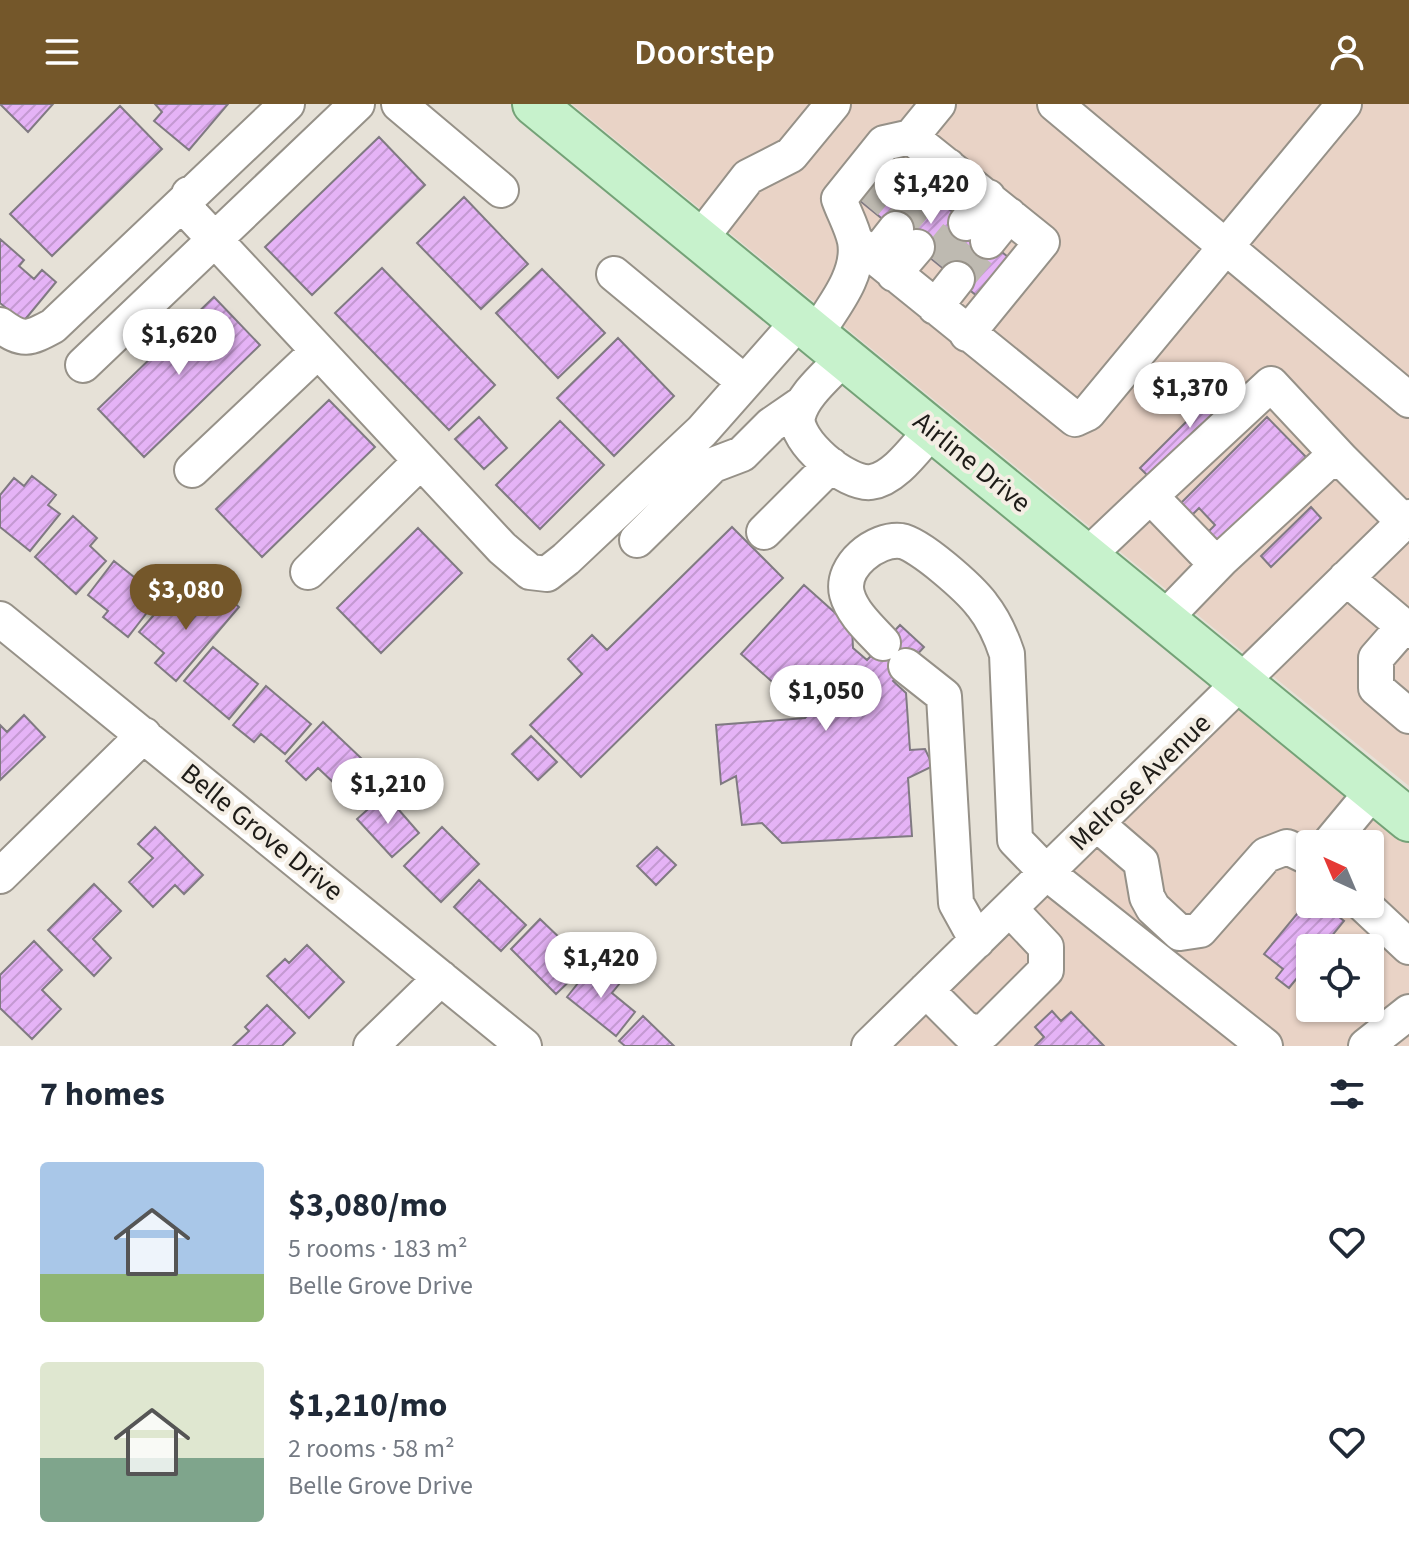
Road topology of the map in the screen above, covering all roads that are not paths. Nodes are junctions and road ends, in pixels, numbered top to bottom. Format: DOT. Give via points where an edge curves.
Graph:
graph roads {
  1 [pos="287,104"];
  2 [pos="357,104"];
  3 [pos="399,104"];
  4 [pos="833,104"];
  5 [pos="938,104"];
  6 [pos="1055,104"];
  7 [pos="1344,104"];
  8 [pos="538,105"];
  9 [pos="908,148"];
  10 [pos="501,190"];
  11 [pos="189,194"];
  12 [pos="700,239"];
  13 [pos="216,241"];
  14 [pos="1227,248"];
  15 [pos="883,257"];
  16 [pos="614,274"];
  17 [pos="0,325"];
  18 [pos="967,334"];
  19 [pos="819,337"];
  20 [pos="318,351"];
  21 [pos="83,365"];
  22 [pos="743,381"];
  23 [pos="1409,400"];
  24 [pos="803,403"];
  25 [pos="932,430"];
  26 [pos="421,461"];
  27 [pos="1334,462"];
  28 [pos="831,465"];
  29 [pos="192,470"];
  30 [pos="1145,501"];
  31 [pos="1407,519"];
  32 [pos="764,532"];
  33 [pos="637,540"];
  34 [pos="1087,556"];
  35 [pos="1216,564"];
  36 [pos="308,572"];
  37 [pos="1346,578"];
  38 [pos="0,619"];
  39 [pos="1164,619"];
  40 [pos="1406,628"];
  41 [pos="1242,683"];
  42 [pos="1409,716"];
  43 [pos="144,735"];
  44 [pos="1373,791"];
  45 [pos="1409,820"];
  46 [pos="1097,824"];
  47 [pos="1341,830"];
  48 [pos="1296,851"];
  49 [pos="1047,873"];
  50 [pos="0,876"];
  51 [pos="1010,909"];
  52 [pos="1378,918"];
  53 [pos="977,941"];
  54 [pos="1409,947"];
  55 [pos="441,978"];
  56 [pos="926,990"];
  57 [pos="1409,1012"];
  58 [pos="888,1040"];
  59 [pos="371,1046"];
  60 [pos="524,1046"];
  61 [pos="1265,1046"];
  62 [pos="1366,1046"];
  1 -- 11 [label="street"];
  2 -- 13 [label="street"];
  3 -- 10 [label="street"];
  4 -- 12 [label="street" via="791,155 748,177"];
  5 -- 9 [label="street"];
  6 -- 14 [label="street"];
  7 -- 14 [label="street"];
  8 -- 12 [label="main road, Airline Drive"];
  9 -- 15 [label="street" via="884,143 839,199"];
  9 -- 18 [label="street" via="968,203 1049,248"];
  11 -- 13 [label="street" via="189,212"];
  11 -- 17 [label="street" via="53,326 33,337 16,337"];
  12 -- 19 [label="main road, Airline Drive"];
  13 -- 20 [label="street"];
  13 -- 21 [label="street"];
  14 -- 18 [label="street" via="1088,413 1075,419"];
  14 -- 23 [label="street"];
  15 -- 15 [label="street" via="926,254"];
  15 -- 18 [label="street"];
  15 -- 19 [label="street" via="850,277"];
  16 -- 22 [label="street"];
  19 -- 22 [label="street"];
  19 -- 24 [label="street"];
  19 -- 25 [label="main road, Airline Drive"];
  20 -- 26 [label="street"];
  20 -- 29 [label="street"];
  22 -- 26 [label="street" via="702,431 547,574 530,572 502,548"];
  24 -- 28 [label="street" via="797,420 803,436"];
  24 -- 33 [label="street" via="742,454 713,465"];
  25 -- 28 [label="street" via="889,474 873,482 856,480"];
  25 -- 34 [label="main road, Airline Drive"];
  26 -- 36 [label="street"];
  27 -- 30 [label="street" via="1271,384"];
  27 -- 31 [label="street"];
  27 -- 35 [label="street"];
  28 -- 32 [label="street"];
  30 -- 34 [label="street"];
  30 -- 35 [label="street" via="1159,505"];
  31 -- 37 [label="street, Melrose Avenue"];
  34 -- 39 [label="main road, Airline Drive"];
  35 -- 39 [label="street"];
  37 -- 40 [label="street"];
  37 -- 41 [label="street, Melrose Avenue"];
  38 -- 43 [label="street, Belle Grove Drive"];
  39 -- 41 [label="main road, Airline Drive"];
  40 -- 42 [label="street" via="1376,658 1376,688"];
  41 -- 44 [label="main road, Airline Drive"];
  41 -- 46 [label="street, Melrose Avenue"];
  43 -- 50 [label="street"];
  43 -- 55 [label="street, Belle Grove Drive"];
  44 -- 45 [label="main road, Airline Drive"];
  44 -- 47 [label="street"];
  46 -- 48 [label="street" via="1141,862 1153,908 1180,933 1200,930 1266,855 1287,847"];
  46 -- 49 [label="street, Melrose Avenue"];
  49 -- 51 [label="street, Melrose Avenue"];
  49 -- 53 [label="street" via="1015,840 1007,654 999,631 981,604 927,555 904,541 883,541 863,554 846,591 855,611 895,655 944,696 956,903"];
  49 -- 61 [label="street"];
  51 -- 53 [label="street, Melrose Avenue"];
  51 -- 56 [label="street" via="1046,947 1046,970 985,1031 968,1032"];
  52 -- 54 [label="street"];
  53 -- 56 [label="street, Melrose Avenue"];
  55 -- 59 [label="street"];
  55 -- 60 [label="street, Belle Grove Drive"];
  56 -- 58 [label="street, Melrose Avenue"];
  57 -- 62 [label="street"];
}
